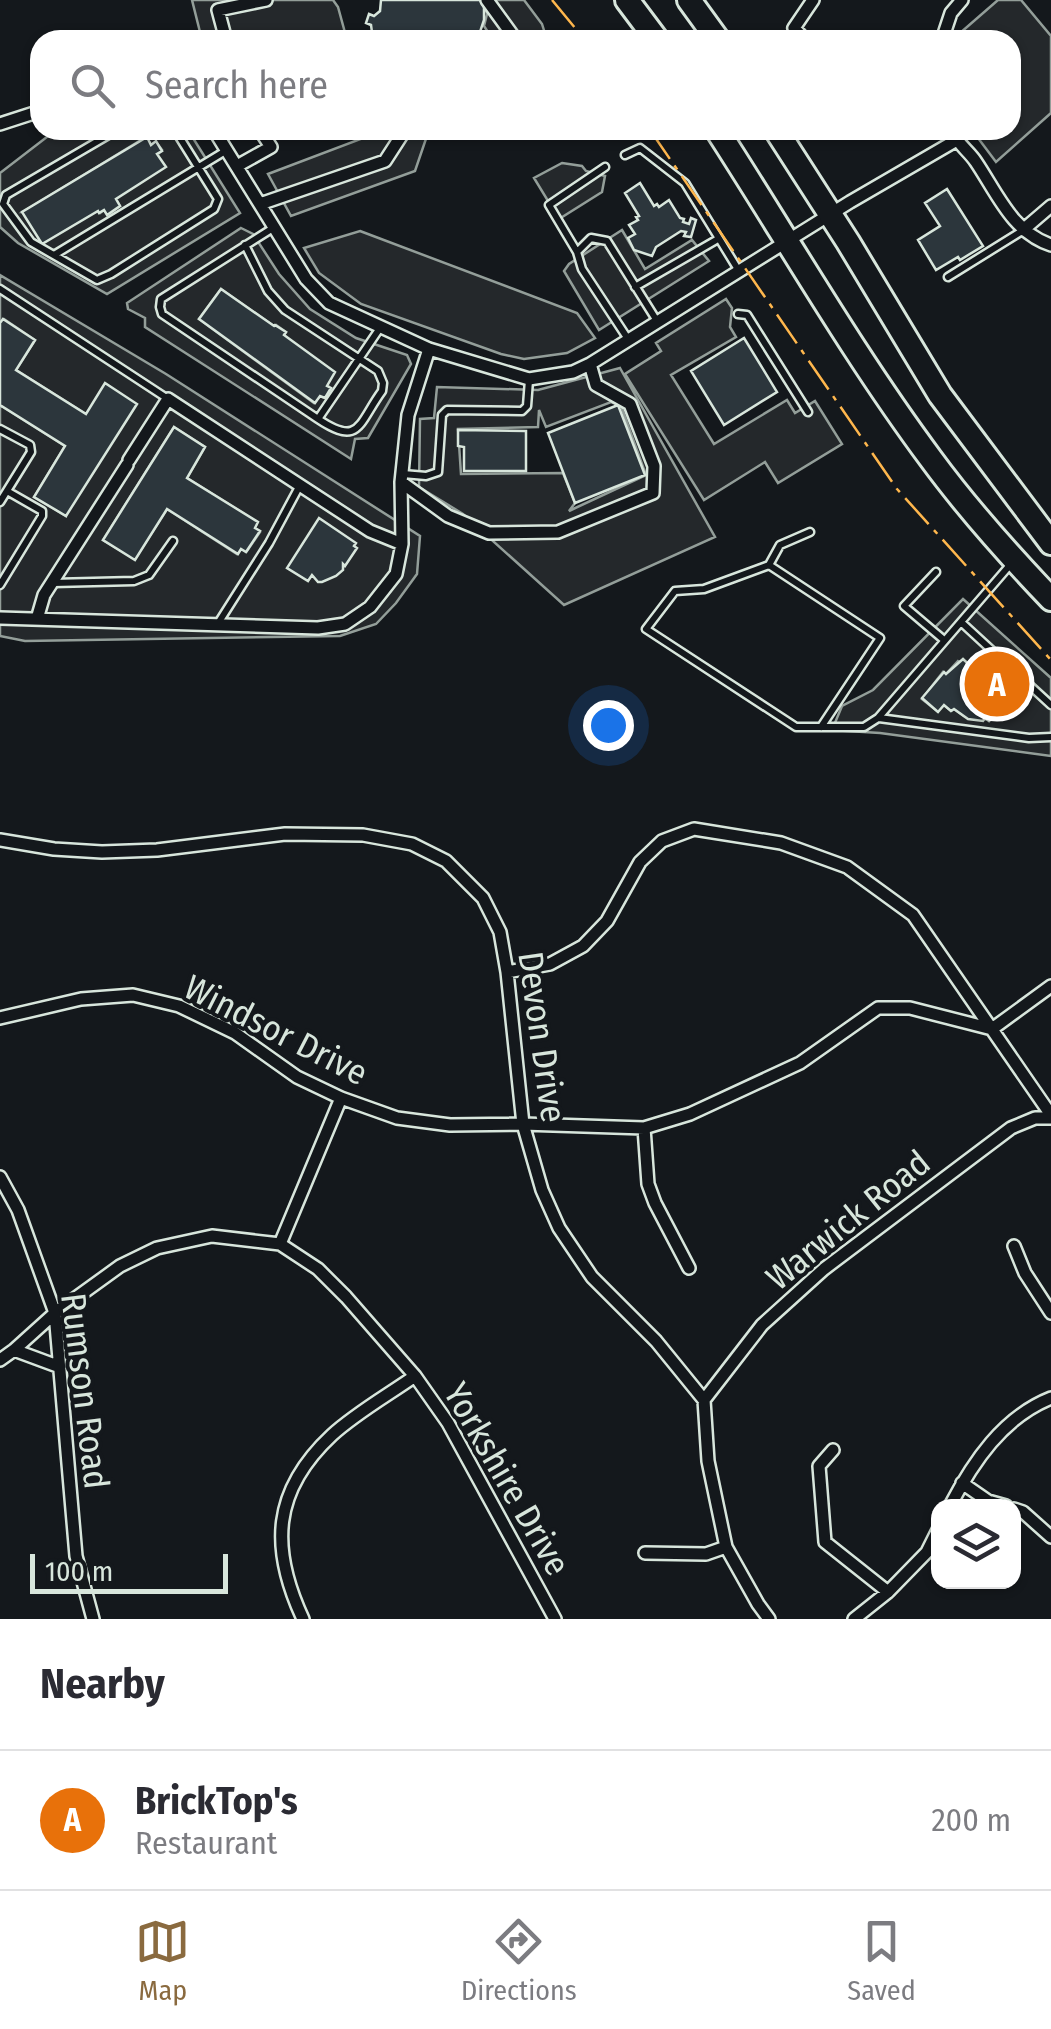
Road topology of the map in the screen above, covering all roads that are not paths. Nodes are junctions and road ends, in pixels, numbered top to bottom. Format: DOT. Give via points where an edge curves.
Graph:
graph roads {
  1 [pos="266,0"];
  2 [pos="487,0"];
  3 [pos="627,0"];
  4 [pos="690,0"];
  5 [pos="814,0"];
  6 [pos="962,0"];
  7 [pos="223,30"];
  8 [pos="509,30"];
  9 [pos="650,30"];
  10 [pos="711,30"];
  11 [pos="796,30"];
  12 [pos="945,30"];
  13 [pos="30,114"];
  14 [pos="0,124"];
  15 [pos="101,140"];
  16 [pos="181,140"];
  17 [pos="220,140"];
  18 [pos="266,140"];
  19 [pos="399,140"];
  20 [pos="724,140"];
  21 [pos="782,140"];
  22 [pos="946,140"];
  23 [pos="959,140"];
  24 [pos="227,150"];
  25 [pos="626,154"];
  26 [pos="237,166"];
  27 [pos="199,167"];
  28 [pos="605,167"];
  29 [pos="260,204"];
  30 [pos="1051,206"];
  31 [pos="830,216"];
  32 [pos="274,227"];
  33 [pos="1023,230"];
  34 [pos="718,239"];
  35 [pos="787,242"];
  36 [pos="1051,245"];
  37 [pos="245,246"];
  38 [pos="54,255"];
  39 [pos="578,256"];
  40 [pos="740,272"];
  41 [pos="948,277"];
  42 [pos="635,287"];
  43 [pos="0,289"];
  44 [pos="738,314"];
  45 [pos="657,322"];
  46 [pos="380,327"];
  47 [pos="628,340"];
  48 [pos="428,349"];
  49 [pos="360,360"];
  50 [pos="590,364"];
  51 [pos="529,379"];
  52 [pos="168,399"];
  53 [pos="808,412"];
  54 [pos="318,419"];
  55 [pos="0,428"];
  56 [pos="402,478"];
  57 [pos="300,486"];
  58 [pos="7,490"];
  59 [pos="0,502"];
  60 [pos="810,532"];
  61 [pos="173,541"];
  62 [pos="1051,543"];
  63 [pos="402,544"];
  64 [pos="1014,560"];
  65 [pos="770,565"];
  66 [pos="936,572"];
  67 [pos="52,582"];
  68 [pos="0,585"];
  69 [pos="1051,599"];
  70 [pos="0,618"];
  71 [pos="37,620"];
  72 [pos="961,622"];
  73 [pos="217,625"];
  74 [pos="944,640"];
  75 [pos="1051,704"];
  76 [pos="878,718"];
  77 [pos="821,727"];
  78 [pos="1051,737"];
  79 [pos="0,840"];
  80 [pos="506,972"];
  81 [pos="1051,986"];
  82 [pos="0,1018"];
  83 [pos="992,1030"];
  84 [pos="340,1098"];
  85 [pos="1051,1116"];
  86 [pos="523,1124"];
  87 [pos="644,1128"];
  88 [pos="0,1176"];
  89 [pos="280,1244"];
  90 [pos="1014,1246"];
  91 [pos="688,1268"];
  92 [pos="54,1313"];
  93 [pos="1051,1313"];
  94 [pos="14,1350"];
  95 [pos="0,1360"];
  96 [pos="60,1367"];
  97 [pos="414,1376"];
  98 [pos="1051,1398"];
  99 [pos="704,1400"];
  100 [pos="833,1450"];
  101 [pos="962,1483"];
  102 [pos="954,1499"];
  103 [pos="985,1499"];
  104 [pos="1021,1511"];
  105 [pos="1051,1537"];
  106 [pos="931,1545"];
  107 [pos="726,1547"];
  108 [pos="645,1553"];
  109 [pos="888,1592"];
  110 [pos="92,1619"];
  111 [pos="303,1619"];
  112 [pos="556,1619"];
  113 [pos="769,1619"];
  114 [pos="854,1619"];
  1 -- 7 [label="street" via="218,10"];
  2 -- 8 [label="street"];
  3 -- 9 [label="highway"];
  4 -- 10 [label="highway"];
  5 -- 11 [label="street"];
  6 -- 12 [label="street"];
  13 -- 14 [label="street"];
  15 -- 38 [label="lane" via="6,195 3,204 31,242"];
  16 -- 27 [label="lane"];
  17 -- 24 [label="street"];
  18 -- 26 [label="street" via="271,147"];
  19 -- 29 [label="street" via="385,161"];
  20 -- 35 [label="highway"];
  21 -- 31 [label="highway"];
  22 -- 31 [label="street"];
  23 -- 33 [label="street"];
  24 -- 26 [label="street"];
  24 -- 27 [label="lane"];
  25 -- 34 [label="lane" via="640,148 685,183"];
  26 -- 29 [label="street"];
  27 -- 38 [label="lane"];
  27 -- 38 [label="lane" via="218,199 214,209 111,274 91,278"];
  28 -- 39 [label="lane" via="549,205"];
  29 -- 32 [label="street"];
  30 -- 33 [label="street"];
  31 -- 35 [label="street"];
  31 -- 62 [label="highway" via="940,395"];
  32 -- 37 [label="lane"];
  32 -- 46 [label="street" via="329,303"];
  33 -- 36 [label="street"];
  33 -- 41 [label="lane"];
  34 -- 40 [label="lane"];
  34 -- 42 [label="lane"];
  35 -- 40 [label="street"];
  35 -- 64 [label="highway" via="906,426"];
  37 -- 49 [label="lane" via="285,310"];
  37 -- 54 [label="lane" via="161,299 162,314"];
  39 -- 42 [label="lane" via="591,238 607,241"];
  39 -- 47 [label="lane"];
  40 -- 45 [label="street"];
  42 -- 45 [label="lane"];
  43 -- 52 [label="lane"];
  44 -- 53 [label="lane" via="747,315"];
  45 -- 47 [label="street"];
  46 -- 48 [label="street"];
  46 -- 49 [label="lane"];
  47 -- 50 [label="street"];
  48 -- 51 [label="street"];
  48 -- 56 [label="street" via="408,415"];
  49 -- 54 [label="lane"];
  49 -- 54 [label="lane" via="383,384 363,420 346,434"];
  50 -- 51 [label="street"];
  50 -- 56 [label="street" via="596,384 630,404 654,466 653,494 558,532 489,533 448,516"];
  51 -- 56 [label="lane" via="522,411 446,410 438,472"];
  52 -- 57 [label="street"];
  52 -- 67 [label="street"];
  55 -- 58 [label="lane" via="31,452"];
  56 -- 63 [label="street"];
  57 -- 63 [label="street"];
  57 -- 73 [label="lane"];
  58 -- 59 [label="lane"];
  58 -- 68 [label="lane" via="42,516"];
  60 -- 65 [label="lane" via="780,545"];
  61 -- 67 [label="lane" via="149,575 134,582"];
  63 -- 73 [label="street" via="396,574 370,607 345,624"];
  64 -- 69 [label="highway"];
  64 -- 72 [label="lane"];
  65 -- 77 [label="lane" via="880,638"];
  65 -- 77 [label="lane" via="704,589 675,591 646,629 796,727"];
  66 -- 74 [label="lane" via="904,606"];
  67 -- 71 [label="street"];
  70 -- 71 [label="street"];
  71 -- 73 [label="street"];
  72 -- 74 [label="lane"];
  72 -- 75 [label="lane"];
  74 -- 76 [label="lane"];
  76 -- 77 [label="lane" via="864,727"];
  76 -- 78 [label="lane"];
  79 -- 80 [label="street, Devon Drive" via="102,852 285,834 363,834 412,844 446,860 482,898 500,932"];
  80 -- 83 [label="street" via="550,964 582,946 607,921 640,862 662,841 694,829 781,843 847,866 914,916"];
  80 -- 86 [label="street, Devon Drive"];
  81 -- 83 [label="street"];
  82 -- 84 [label="street, Windsor Drive" via="80,999 133,995 164,1002 235,1033 296,1077"];
  83 -- 85 [label="street"];
  83 -- 87 [label="street, Windsor Drive" via="910,1008 878,1008 800,1063"];
  84 -- 86 [label="street, Windsor Drive" via="396,1118"];
  84 -- 89 [label="street"];
  85 -- 99 [label="street, Warwick Road" via="1011,1128 824,1269 762,1325"];
  86 -- 87 [label="street, Windsor Drive"];
  86 -- 99 [label="street, Devon Drive" via="559,1228 592,1277"];
  87 -- 91 [label="street" via="648,1184"];
  88 -- 92 [label="street, Rumson Road"];
  89 -- 92 [label="street, Yorkshire Drive" via="212,1236 157,1248"];
  89 -- 97 [label="street, Yorkshire Drive" via="318,1269"];
  90 -- 93 [label="street"];
  92 -- 94 [label="street, Yorkshire Drive"];
  92 -- 96 [label="street, Rumson Road"];
  94 -- 95 [label="street, Yorkshire Drive"];
  94 -- 96 [label="street"];
  96 -- 110 [label="street, Rumson Road" via="76,1556"];
  97 -- 111 [label="street" via="333,1434 301,1469 280,1534 289,1589"];
  97 -- 112 [label="street, Yorkshire Drive" via="448,1423"];
  98 -- 101 [label="street" via="997,1434"];
  99 -- 107 [label="street" via="708,1461"];
  100 -- 109 [label="street" via="820,1466 825,1542"];
  101 -- 102 [label="street"];
  101 -- 103 [label="street"];
  104 -- 105 [label="street"];
  106 -- 109 [label="street"];
  107 -- 108 [label="street" via="706,1554"];
  107 -- 113 [label="street"];
  109 -- 114 [label="street"];
}
